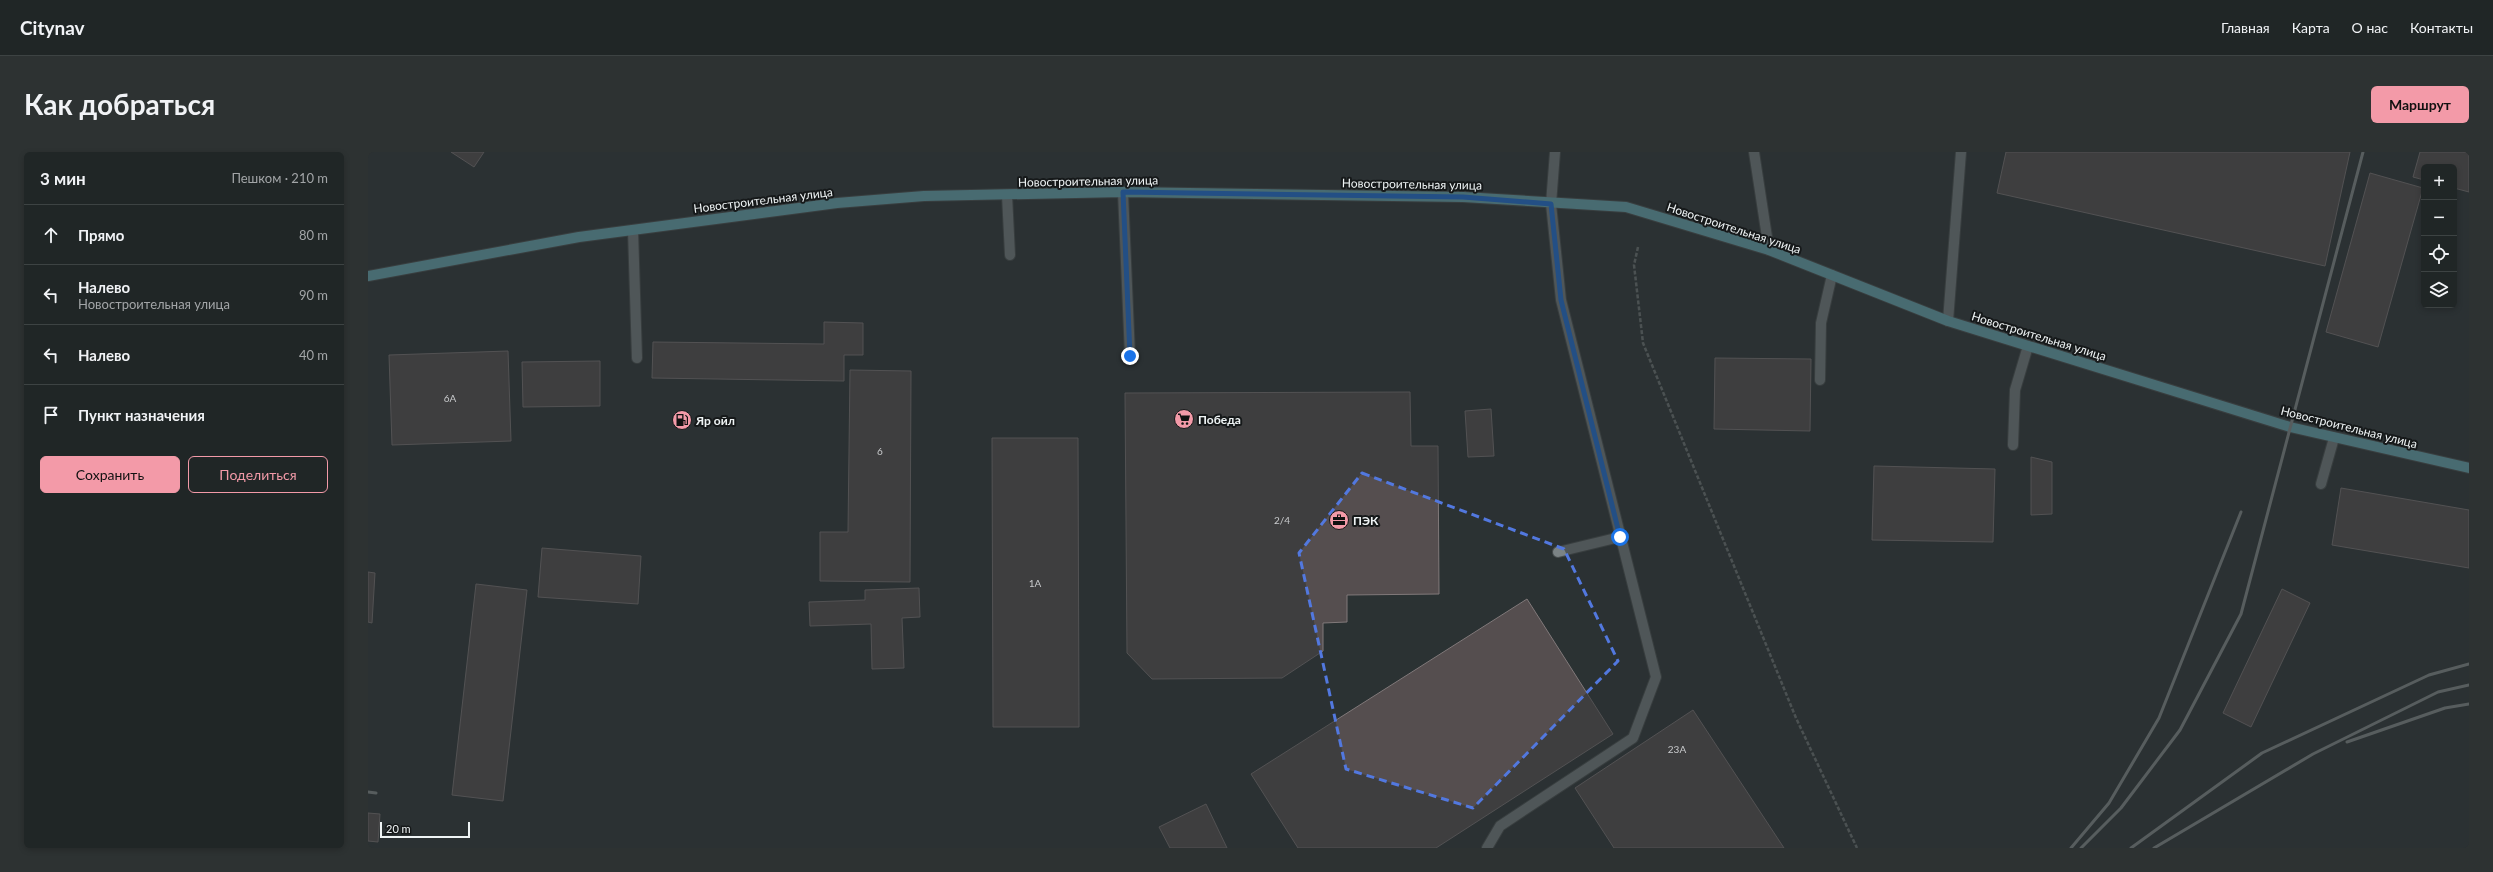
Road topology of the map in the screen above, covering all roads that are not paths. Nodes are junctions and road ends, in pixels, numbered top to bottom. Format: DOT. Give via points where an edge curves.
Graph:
graph roads {
  1 [pos="1555,152"];
  2 [pos="1754,152"];
  3 [pos="1961,152"];
  4 [pos="1123,192"];
  5 [pos="1007,194"];
  6 [pos="1551,204"];
  7 [pos="633,230"];
  8 [pos="1768,250"];
  9 [pos="1010,255"];
  10 [pos="1832,275"];
  11 [pos="368,276"];
  12 [pos="1948,322"];
  13 [pos="2028,346"];
  14 [pos="1130,356"];
  15 [pos="637,358"];
  16 [pos="1820,380"];
  17 [pos="2334,438"];
  18 [pos="2013,445"];
  19 [pos="2469,468"];
  20 [pos="2321,484"];
  21 [pos="1620,537"];
  22 [pos="1558,552"];
  23 [pos="1487,848"];
  1 -- 6 [label="street"];
  2 -- 8 [label="street"];
  3 -- 12 [label="street"];
  4 -- 5 [label="main road, Новостроительная улица"];
  4 -- 6 [label="main road, Новостроительная улица" via="1463,197"];
  4 -- 14 [label="street"];
  5 -- 7 [label="main road, Новостроительная улица" via="924,196 838,203"];
  5 -- 9 [label="street"];
  6 -- 8 [label="main road, Новостроительная улица" via="1626,207"];
  6 -- 21 [label="street" via="1561,300"];
  7 -- 11 [label="main road, Новостроительная улица" via="578,237"];
  7 -- 15 [label="street"];
  8 -- 10 [label="main road, Новостроительная улица"];
  10 -- 12 [label="main road, Новостроительная улица"];
  10 -- 16 [label="street" via="1821,323"];
  12 -- 13 [label="main road, Новостроительная улица"];
  13 -- 17 [label="main road, Новостроительная улица" via="2290,427"];
  13 -- 18 [label="street" via="2015,390"];
  17 -- 19 [label="main road, Новостроительная улица"];
  17 -- 20 [label="street"];
  21 -- 22 [label="street"];
  21 -- 23 [label="street" via="1656,677 1633,738 1500,826"];
}
